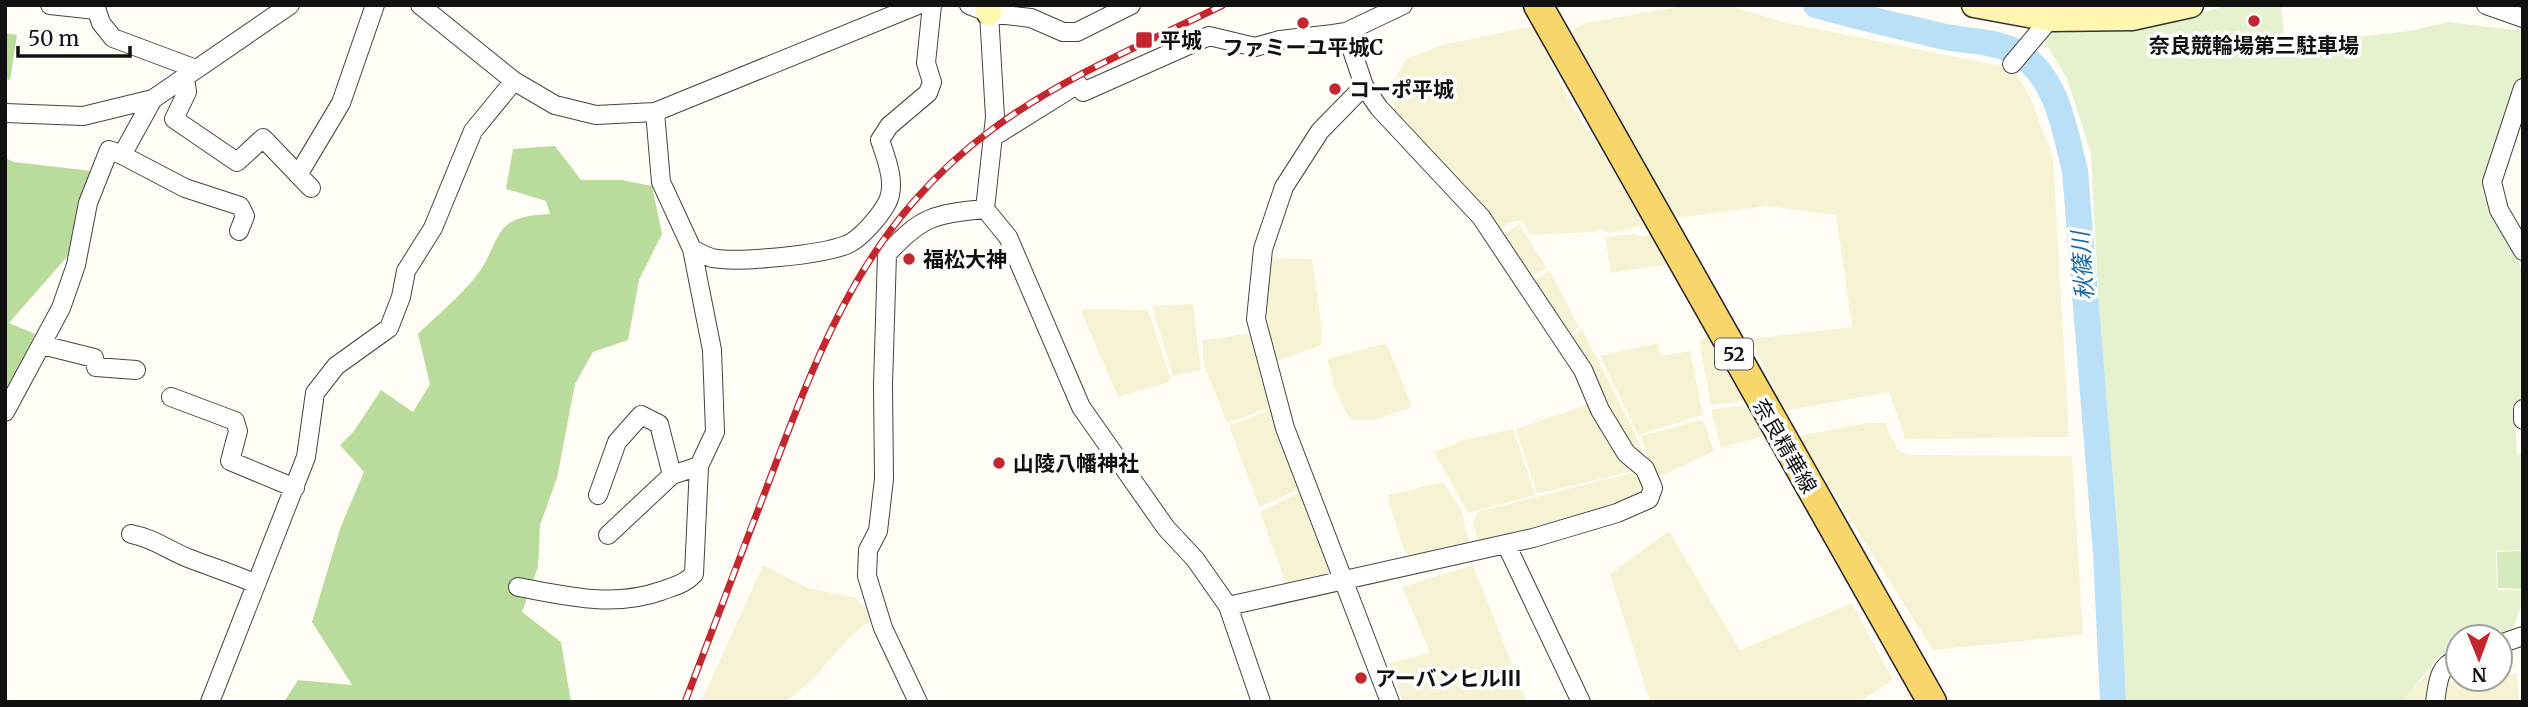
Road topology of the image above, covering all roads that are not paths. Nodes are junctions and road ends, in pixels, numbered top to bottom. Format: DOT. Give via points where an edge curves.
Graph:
graph roads {
  1 [pos="50,5"];
  2 [pos="375,5"];
  3 [pos="420,5"];
  4 [pos="918,5"];
  5 [pos="932,5"];
  6 [pos="1132,5"];
  7 [pos="1403,5"];
  8 [pos="1538,5"];
  9 [pos="1974,5"];
  10 [pos="2191,5"];
  11 [pos="2486,5"];
  12 [pos="285,6"];
  13 [pos="96,8"];
  14 [pos="982,8"];
  15 [pos="2093,12"];
  16 [pos="2523,18"];
  17 [pos="2050,19"];
  18 [pos="1346,32"];
  19 [pos="2012,64"];
  20 [pos="191,73"];
  21 [pos="514,81"];
  22 [pos="1364,86"];
  23 [pos="2523,88"];
  24 [pos="153,99"];
  25 [pos="655,112"];
  26 [pos="5,113"];
  27 [pos="993,137"];
  28 [pos="122,155"];
  29 [pos="985,209"];
  30 [pos="239,231"];
  31 [pos="692,249"];
  32 [pos="2523,251"];
  33 [pos="43,345"];
  34 [pos="136,370"];
  35 [pos="171,397"];
  36 [pos="2523,409"];
  37 [pos="5,412"];
  38 [pos="2523,421"];
  39 [pos="699,466"];
  40 [pos="672,475"];
  41 [pos="295,488"];
  42 [pos="598,495"];
  43 [pos="131,534"];
  44 [pos="608,535"];
  45 [pos="1506,544"];
  46 [pos="1342,581"];
  47 [pos="256,584"];
  48 [pos="518,587"];
  49 [pos="1228,606"];
  50 [pos="2444,669"];
  51 [pos="210,702"];
  52 [pos="918,702"];
  53 [pos="1261,702"];
  54 [pos="1390,702"];
  55 [pos="1581,702"];
  56 [pos="1932,702"];
  57 [pos="2435,702"];
  1 -- 13 [label="street"];
  2 -- 20 [label="street" via="341,103 305,182 263,138 237,162 174,119"];
  3 -- 21 [label="street"];
  4 -- 25 [label="street"];
  5 -- 31 [label="street" via="926,63 932,82 928,93 880,140 891,189 887,203 863,232 848,245 789,255 712,258"];
  6 -- 14 [label="street" via="1077,32"];
  7 -- 18 [label="street"];
  8 -- 56 [label="main road, 奈良精華線 / 52"];
  9 -- 17 [label="street"];
  10 -- 15 [label="street" via="2132,18"];
  11 -- 16 [label="street"];
  12 -- 20 [label="street"];
  13 -- 20 [label="street" via="113,38"];
  14 -- 27 [label="street" via="995,117"];
  15 -- 17 [label="street"];
  17 -- 19 [label="street"];
  18 -- 22 [label="street"];
  18 -- 27 [label="street" via="1255,47 1209,36 1083,92 1077,84"];
  20 -- 24 [label="street"];
  21 -- 25 [label="street" via="555,105 596,115"];
  21 -- 41 [label="street" via="473,131 433,228 406,271 389,328 336,366 315,393 306,457"];
  22 -- 45 [label="street" via="1481,217 1583,370 1606,421 1626,453 1645,469 1653,488 1649,499 1617,513"];
  22 -- 46 [label="street" via="1320,131 1284,187 1263,248 1256,320 1284,428"];
  23 -- 32 [label="street" via="2492,182 2499,210"];
  24 -- 26 [label="street" via="83,116"];
  24 -- 28 [label="street"];
  25 -- 31 [label="street" via="661,182"];
  27 -- 29 [label="street"];
  28 -- 30 [label="street" via="176,184 240,206 245,216"];
  28 -- 33 [label="street" via="108,150 88,203 76,265"];
  29 -- 49 [label="street" via="1008,237 1080,407"];
  29 -- 52 [label="street" via="922,220 887,254 884,480 878,531 868,550 867,576 883,628"];
  31 -- 39 [label="street" via="712,350 715,432"];
  33 -- 34 [label="street" via="94,358 96,367"];
  33 -- 37 [label="street"];
  35 -- 41 [label="street" via="235,421 239,431 230,461"];
  36 -- 38 [label="street"];
  39 -- 40 [label="street"];
  39 -- 48 [label="street" via="694,574 686,582 638,599 590,601"];
  40 -- 42 [label="street" via="659,424 641,415 617,442"];
  40 -- 44 [label="street"];
  41 -- 47 [label="street"];
  43 -- 47 [label="street" via="149,537"];
  45 -- 46 [label="street"];
  45 -- 55 [label="street"];
  46 -- 49 [label="street"];
  46 -- 54 [label="street"];
  47 -- 51 [label="street"];
  49 -- 53 [label="street"];
  50 -- 57 [label="street"];
}
